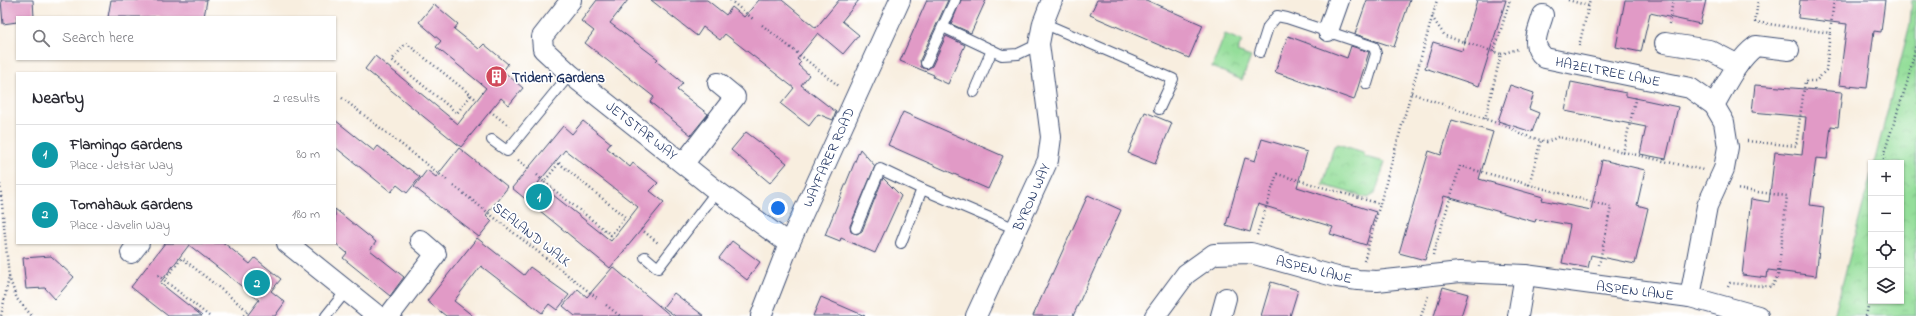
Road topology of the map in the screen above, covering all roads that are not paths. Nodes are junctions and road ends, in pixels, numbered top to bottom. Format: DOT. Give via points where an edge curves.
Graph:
graph roads {
  1 [pos="572,0"];
  2 [pos="900,0"];
  3 [pos="955,0"];
  4 [pos="1052,0"];
  5 [pos="1339,0"];
  6 [pos="1543,15"];
  7 [pos="1043,23"];
  8 [pos="942,27"];
  9 [pos="1328,31"];
  10 [pos="1665,43"];
  11 [pos="1039,44"];
  12 [pos="992,50"];
  13 [pos="1789,50"];
  14 [pos="1260,52"];
  15 [pos="926,63"];
  16 [pos="1738,65"];
  17 [pos="570,74"];
  18 [pos="718,83"];
  19 [pos="1367,84"];
  20 [pos="974,92"];
  21 [pos="1714,105"];
  22 [pos="1160,109"];
  23 [pos="492,140"];
  24 [pos="684,163"];
  25 [pos="922,189"];
  26 [pos="717,191"];
  27 [pos="856,228"];
  28 [pos="1016,229"];
  29 [pos="420,240"];
  30 [pos="901,243"];
  31 [pos="288,244"];
  32 [pos="789,244"];
  33 [pos="644,258"];
  34 [pos="1525,275"];
  35 [pos="346,291"];
  36 [pos="1690,297"];
  37 [pos="1720,311"];
  38 [pos="326,316"];
  39 [pos="378,316"];
  40 [pos="389,316"];
  41 [pos="761,316"];
  42 [pos="976,316"];
  43 [pos="1155,316"];
  44 [pos="1518,316"];
  45 [pos="1758,316"];
  1 -- 17 [label="street, JETSTAR WAY" via="542,37 544,49"];
  2 -- 32 [label="street, WAYFARER ROAD"];
  3 -- 8 [label="lane"];
  4 -- 7 [label="street, BYRON WAY"];
  5 -- 9 [label="street"];
  6 -- 21 [label="street, HAZELTREE LANE" via="1535,44 1538,52 1545,58 1690,88"];
  7 -- 11 [label="street, BYRON WAY"];
  7 -- 22 [label="lane" via="1173,79"];
  8 -- 12 [label="lane"];
  8 -- 15 [label="lane"];
  9 -- 14 [label="lane" via="1277,16 1268,27"];
  9 -- 19 [label="lane" via="1374,47 1376,54"];
  10 -- 16 [label="street" via="1709,50"];
  11 -- 12 [label="lane" via="1018,54 1002,54"];
  11 -- 28 [label="street, BYRON WAY" via="1051,137 1048,160"];
  12 -- 20 [label="lane"];
  13 -- 16 [label="street" via="1756,46"];
  16 -- 21 [label="street"];
  17 -- 23 [label="lane" via="507,151"];
  17 -- 24 [label="street, JETSTAR WAY"];
  18 -- 24 [label="street" via="735,97"];
  21 -- 36 [label="street, HAZELTREE LANE" via="1724,122 1728,147 1724,169 1707,206"];
  24 -- 26 [label="street, JETSTAR WAY"];
  25 -- 27 [label="lane" via="880,169"];
  25 -- 28 [label="lane"];
  25 -- 30 [label="lane"];
  26 -- 32 [label="street, JETSTAR WAY"];
  26 -- 33 [label="lane" via="658,268"];
  28 -- 42 [label="street, BYRON WAY"];
  29 -- 40 [label="street" via="436,254"];
  31 -- 35 [label="street"];
  32 -- 41 [label="street, WAYFARER ROAD"];
  34 -- 36 [label="street, ASPEN LANE"];
  34 -- 43 [label="street, ASPEN LANE" via="1460,272 1377,281 1358,280 1337,277 1251,252 1214,254 1186,274"];
  34 -- 44 [label="street"];
  35 -- 38 [label="lane"];
  35 -- 39 [label="street"];
  36 -- 37 [label="street, ASPEN LANE"];
  37 -- 45 [label="street, ASPEN LANE"];
}
